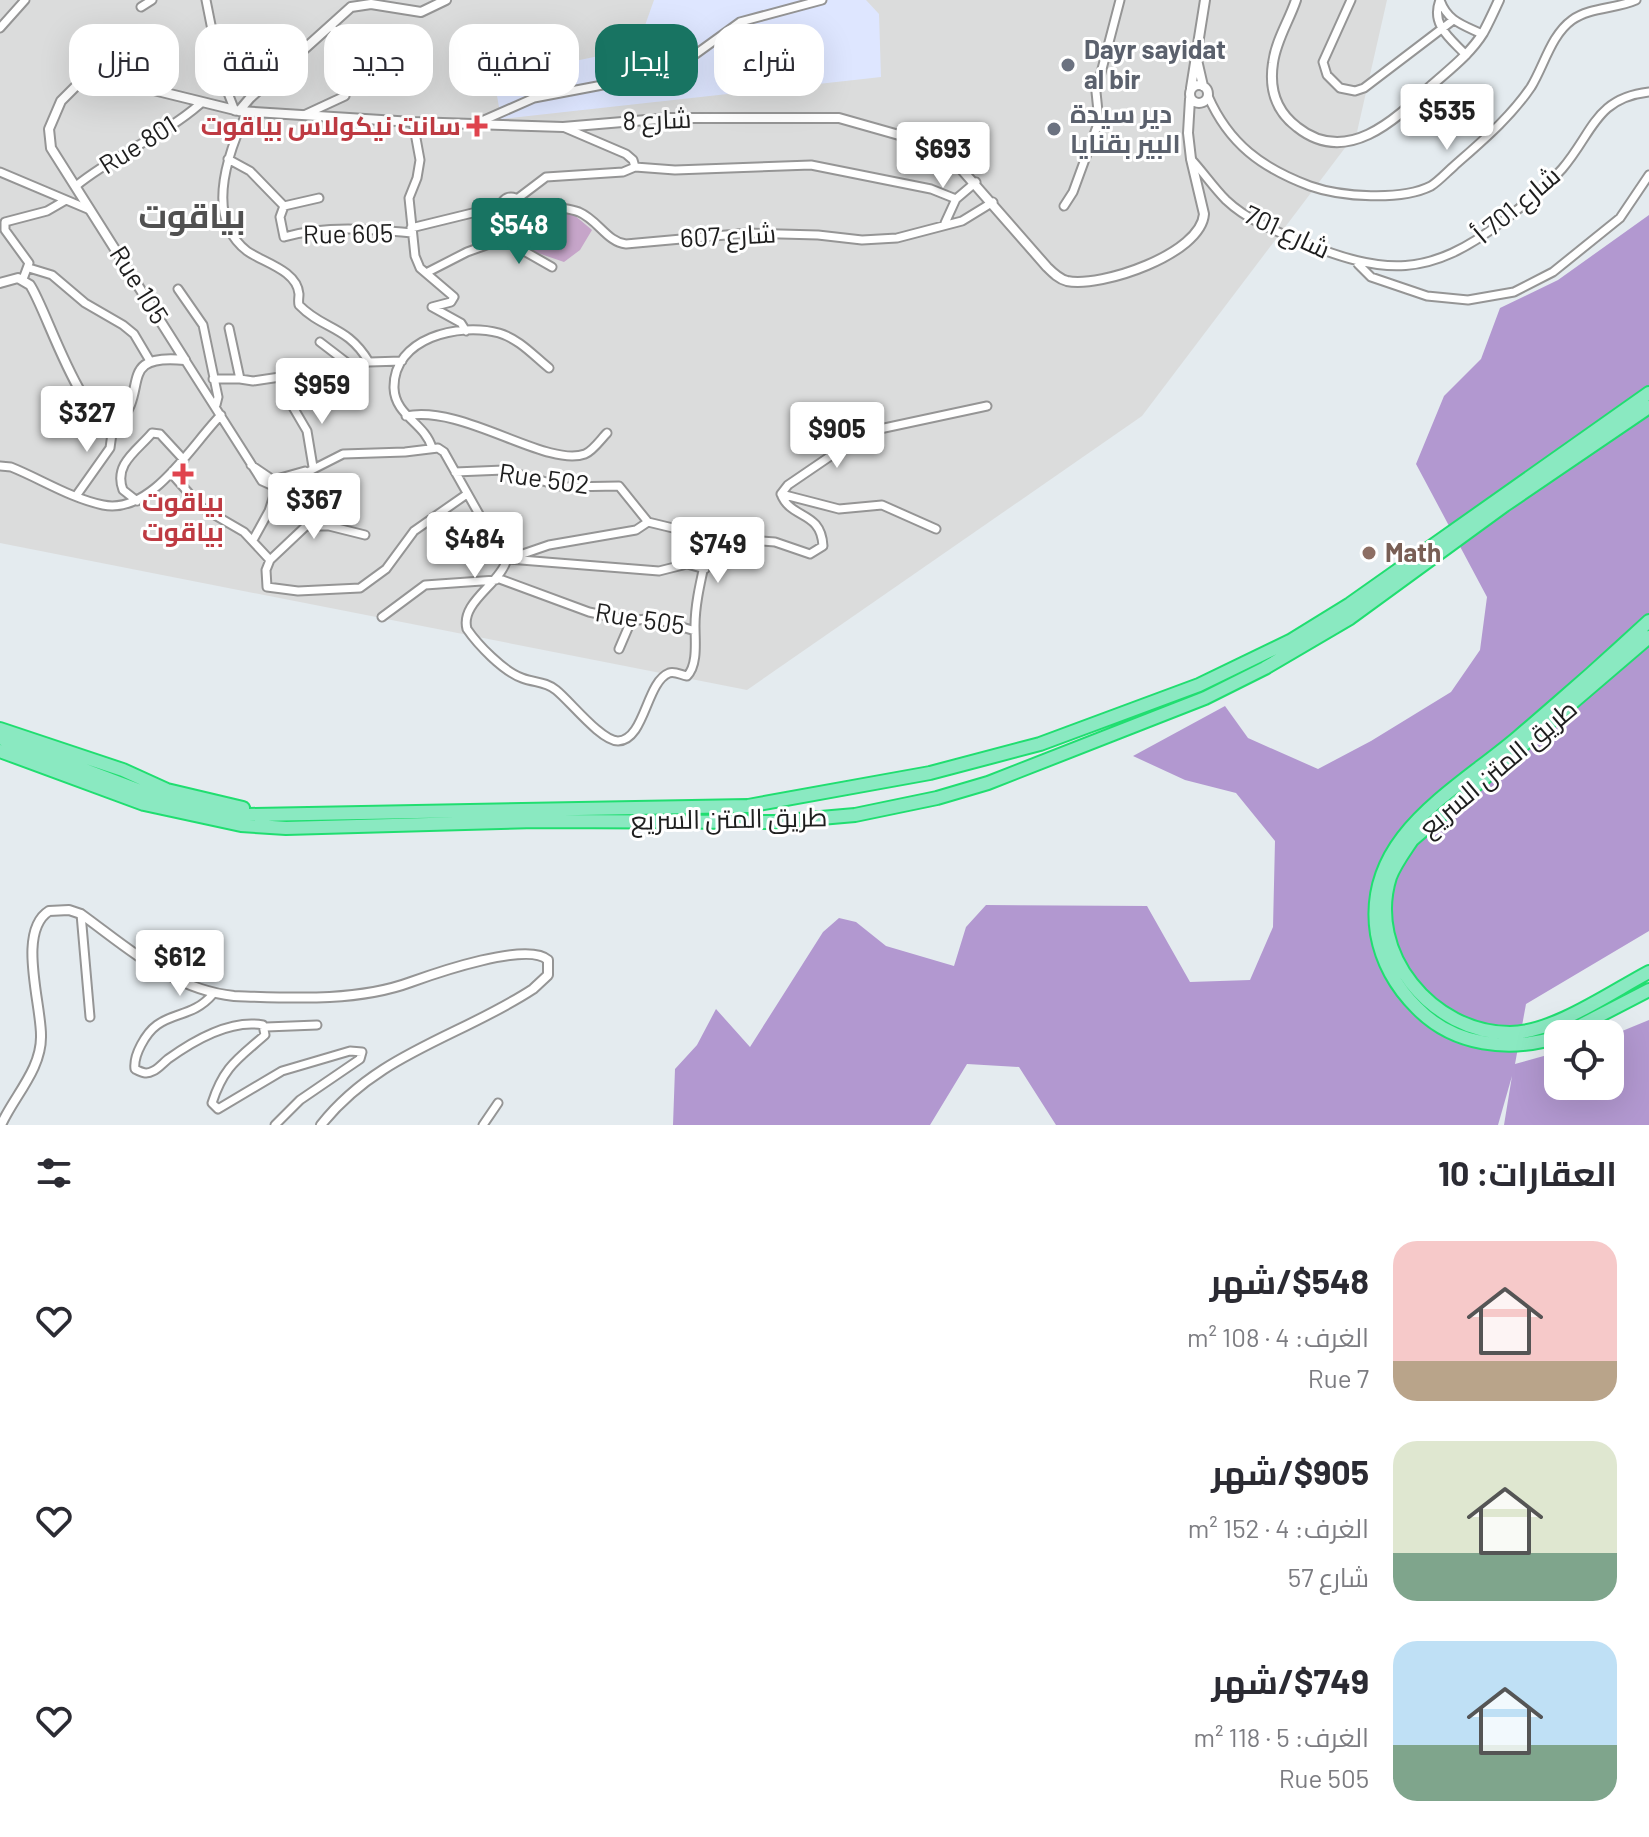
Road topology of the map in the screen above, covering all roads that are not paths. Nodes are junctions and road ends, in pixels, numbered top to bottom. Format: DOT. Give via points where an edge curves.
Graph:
graph roads {
  1 [pos="25,0"];
  2 [pos="152,0"];
  3 [pos="206,0"];
  4 [pos="446,0"];
  5 [pos="822,0"];
  6 [pos="1120,0"];
  7 [pos="1205,0"];
  8 [pos="1296,0"];
  9 [pos="1351,0"];
  10 [pos="1440,0"];
  11 [pos="1499,0"];
  12 [pos="1636,0"];
  13 [pos="141,7"];
  14 [pos="1452,21"];
  15 [pos="335,24"];
  16 [pos="0,28"];
  17 [pos="1441,28"];
  18 [pos="324,33"];
  19 [pos="1482,34"];
  20 [pos="1196,55"];
  21 [pos="1466,55"];
  22 [pos="1203,86"];
  23 [pos="1191,88"];
  24 [pos="1649,92"];
  25 [pos="345,96"];
  26 [pos="1200,101"];
  27 [pos="200,104"];
  28 [pos="240,111"];
  29 [pos="302,116"];
  30 [pos="413,122"];
  31 [pos="474,125"];
  32 [pos="563,127"];
  33 [pos="228,159"];
  34 [pos="1191,159"];
  35 [pos="635,167"];
  36 [pos="0,172"];
  37 [pos="1649,175"];
  38 [pos="976,182"];
  39 [pos="76,186"];
  40 [pos="319,198"];
  41 [pos="956,199"];
  42 [pos="66,200"];
  43 [pos="519,202"];
  44 [pos="993,202"];
  45 [pos="284,206"];
  46 [pos="501,206"];
  47 [pos="1064,206"];
  48 [pos="91,211"];
  49 [pos="510,217"];
  50 [pos="945,223"];
  51 [pos="504,229"];
  52 [pos="412,230"];
  53 [pos="492,243"];
  54 [pos="510,243"];
  55 [pos="1356,263"];
  56 [pos="552,267"];
  57 [pos="1386,267"];
  58 [pos="29,268"];
  59 [pos="426,273"];
  60 [pos="23,279"];
  61 [pos="1383,282"];
  62 [pos="0,283"];
  63 [pos="178,289"];
  64 [pos="35,295"];
  65 [pos="229,328"];
  66 [pos="466,331"];
  67 [pos="320,342"];
  68 [pos="185,360"];
  69 [pos="150,361"];
  70 [pos="380,361"];
  71 [pos="402,361"];
  72 [pos="369,362"];
  73 [pos="549,368"];
  74 [pos="307,373"];
  75 [pos="395,375"];
  76 [pos="213,379"];
  77 [pos="240,379"];
  78 [pos="1649,393"];
  79 [pos="290,402"];
  80 [pos="216,405"];
  81 [pos="987,406"];
  82 [pos="1649,407"];
  83 [pos="221,415"];
  84 [pos="406,416"];
  85 [pos="114,421"];
  86 [pos="226,423"];
  87 [pos="208,433"];
  88 [pos="607,433"];
  89 [pos="432,448"];
  90 [pos="184,460"];
  91 [pos="0,466"];
  92 [pos="309,469"];
  93 [pos="455,472"];
  94 [pos="171,473"];
  95 [pos="278,483"];
  96 [pos="467,494"];
  97 [pos="781,494"];
  98 [pos="76,496"];
  99 [pos="137,501"];
  100 [pos="648,522"];
  101 [pos="936,529"];
  102 [pos="365,535"];
  103 [pos="710,537"];
  104 [pos="253,540"];
  105 [pos="270,560"];
  106 [pos="507,560"];
  107 [pos="705,569"];
  108 [pos="497,579"];
  109 [pos="382,617"];
  110 [pos="631,621"];
  111 [pos="1649,621"];
  112 [pos="695,631"];
  113 [pos="1649,637"];
  114 [pos="619,649"];
  115 [pos="0,729"];
  116 [pos="0,738"];
  117 [pos="0,751"];
  118 [pos="930,773"];
  119 [pos="1471,783"];
  120 [pos="937,798"];
  121 [pos="266,814"];
  122 [pos="81,914"];
  123 [pos="1648,972"];
  124 [pos="1649,992"];
  125 [pos="213,994"];
  126 [pos="90,1017"];
  127 [pos="1591,1020"];
  128 [pos="317,1025"];
  129 [pos="266,1027"];
  130 [pos="1544,1041"];
  131 [pos="498,1103"];
  132 [pos="1,1125"];
  133 [pos="275,1125"];
  134 [pos="321,1125"];
  135 [pos="483,1125"];
  1 -- 16 [label="street"];
  2 -- 13 [label="street"];
  3 -- 28 [label="street" via="221,75"];
  4 -- 15 [label="street" via="421,12 357,5"];
  5 -- 31 [label="street" via="740,22 693,56 650,76 534,98"];
  6 -- 47 [label="street" via="1096,92 1096,132"];
  7 -- 20 [label="street"];
  8 -- 21 [label="street" via="1273,62 1272,88 1283,115 1309,137 1340,143 1371,135"];
  9 -- 17 [label="street" via="1323,62 1340,88 1355,91 1371,84"];
  10 -- 14 [label="street"];
  10 -- 17 [label="street"];
  11 -- 19 [label="street"];
  12 -- 26 [label="street, شارع 701" via="1573,19 1560,31 1531,87 1509,115 1431,186 1406,192 1330,192 1280,174 1253,158 1215,111"];
  14 -- 17 [label="street"];
  14 -- 19 [label="street"];
  17 -- 21 [label="street"];
  18 -- 28 [label="street"];
  19 -- 21 [label="street"];
  20 -- 22 [label="street"];
  20 -- 23 [label="street"];
  22 -- 23 [label="street"];
  22 -- 26 [label="street"];
  23 -- 26 [label="street"];
  24 -- 57 [label="street, شارع 701 أ" via="1602,110 1562,169 1476,242 1430,262"];
  25 -- 29 [label="street"];
  26 -- 34 [label="street, شارع 8" via="1188,116"];
  27 -- 28 [label="street, شارع 8"];
  27 -- 39 [label="street, Rue 801"];
  27 -- 39 [label="street, شارع 8" via="121,82 77,85 61,101 48,136"];
  28 -- 29 [label="street, شارع 8"];
  28 -- 33 [label="street"];
  29 -- 30 [label="street, شارع 8"];
  30 -- 31 [label="street, شارع 8"];
  30 -- 52 [label="street" via="420,160 409,198"];
  31 -- 32 [label="street, شارع 8"];
  32 -- 35 [label="street" via="626,154"];
  32 -- 38 [label="street, شارع 8" via="670,118 839,118 931,148"];
  33 -- 45 [label="street" via="250,171"];
  33 -- 72 [label="street" via="223,197 227,227 245,250 289,277 306,313 341,330"];
  34 -- 44 [label="street, شارع 8" via="1204,214 1197,233 1163,258 1093,280 1058,277"];
  34 -- 55 [label="street, شارع 701" via="1247,217"];
  35 -- 41 [label="street" via="811,165 931,189"];
  35 -- 43 [label="street" via="546,177"];
  36 -- 42 [label="street"];
  37 -- 61 [label="street" via="1620,218 1553,272 1514,292 1446,299"];
  38 -- 41 [label="street"];
  38 -- 44 [label="street, شارع 8"];
  39 -- 48 [label="street, شارع 8"];
  40 -- 45 [label="street"];
  41 -- 50 [label="street"];
  42 -- 48 [label="street"];
  42 -- 58 [label="street" via="5,222"];
  43 -- 46 [label="street" via="507,198"];
  43 -- 49 [label="street" via="517,215"];
  43 -- 50 [label="street, شارع 607" via="579,212 613,241 626,244 748,233 876,241"];
  44 -- 50 [label="street, شارع 607" via="970,217"];
  45 -- 52 [label="street, Rue 605" via="284,237 345,229"];
  46 -- 49 [label="street"];
  46 -- 52 [label="street, Rue 605"];
  48 -- 68 [label="street, Rue 105"];
  49 -- 51 [label="street"];
  51 -- 53 [label="street"];
  51 -- 54 [label="street"];
  52 -- 59 [label="street" via="415,256"];
  53 -- 54 [label="street"];
  53 -- 59 [label="street"];
  54 -- 56 [label="street"];
  55 -- 57 [label="street, شارع 701 أ"];
  55 -- 61 [label="street"];
  57 -- 61 [label="street"];
  58 -- 60 [label="street"];
  58 -- 69 [label="street" via="52,275 123,325"];
  59 -- 66 [label="street" via="454,297 432,307"];
  60 -- 62 [label="street"];
  60 -- 64 [label="street"];
  62 -- 64 [label="street" via="20,284"];
  63 -- 76 [label="street" via="203,325"];
  64 -- 85 [label="street" via="78,389 94,411"];
  65 -- 77 [label="street"];
  66 -- 71 [label="street" via="427,339"];
  66 -- 73 [label="street" via="507,337"];
  67 -- 72 [label="street" via="350,365"];
  68 -- 69 [label="street"];
  68 -- 80 [label="street"];
  69 -- 85 [label="street" via="139,373 126,409"];
  70 -- 71 [label="street"];
  70 -- 72 [label="street"];
  70 -- 75 [label="street"];
  71 -- 75 [label="street"];
  74 -- 77 [label="street"];
  75 -- 84 [label="street" via="396,399"];
  76 -- 77 [label="street"];
  76 -- 80 [label="street"];
  78 -- 118 [label="highway, طريق المتن السريع" via="1339,611 1263,656 1040,744"];
  79 -- 92 [label="street" via="307,431"];
  80 -- 83 [label="street"];
  81 -- 97 [label="street" via="875,430 817,464"];
  82 -- 120 [label="highway, طريق المتن السريع" via="1350,618 1265,668 1205,698"];
  83 -- 86 [label="street"];
  83 -- 87 [label="street"];
  84 -- 88 [label="street" via="455,418 561,453 585,454"];
  84 -- 89 [label="street" via="425,432"];
  85 -- 98 [label="street" via="110,448"];
  86 -- 87 [label="street"];
  86 -- 95 [label="street" via="250,464"];
  87 -- 90 [label="street"];
  89 -- 92 [label="street" via="343,454"];
  89 -- 93 [label="street" via="444,452"];
  90 -- 94 [label="street"];
  90 -- 99 [label="street" via="160,434 152,433 129,454 120,477 123,490"];
  91 -- 98 [label="street"];
  92 -- 95 [label="street"];
  93 -- 96 [label="street"];
  93 -- 100 [label="street, Rue 502" via="504,470 564,487 619,486"];
  94 -- 99 [label="street"];
  94 -- 104 [label="street" via="201,507"];
  95 -- 104 [label="street"];
  96 -- 105 [label="street" via="414,531 386,569 360,588 271,589 265,579"];
  96 -- 106 [label="street"];
  97 -- 101 [label="street" via="839,509 882,505"];
  97 -- 103 [label="street" via="784,503 813,521 822,535 819,551 805,554 775,542"];
  98 -- 99 [label="street" via="105,505"];
  100 -- 103 [label="street"];
  100 -- 106 [label="street" via="636,530 549,545"];
  102 -- 105 [label="street" via="306,526"];
  103 -- 107 [label="street, Rue 505"];
  104 -- 105 [label="street"];
  106 -- 107 [label="street" via="659,571 687,564"];
  106 -- 108 [label="street"];
  107 -- 112 [label="street, Rue 505"];
  108 -- 109 [label="street" via="425,585"];
  108 -- 110 [label="street, Rue 505"];
  108 -- 112 [label="street" via="468,610 465,622 471,635 506,668 526,680 548,683 615,741 629,736 663,677 690,674"];
  110 -- 112 [label="street, Rue 505" via="653,618"];
  110 -- 114 [label="street"];
  111 -- 119 [label="highway, طريق المتن السريع"];
  113 -- 119 [label="highway, طريق المتن السريع"];
  115 -- 121 [label="highway" via="167,790"];
  116 -- 121 [label="highway, طريق المتن السريع" via="154,796 223,812"];
  117 -- 120 [label="highway, طريق المتن السريع" via="181,814 286,828 775,822 855,815"];
  118 -- 120 [label="highway"];
  118 -- 121 [label="highway, طريق المتن السريع" via="748,806"];
  119 -- 123 [label="highway, طريق المتن السريع" via="1412,840 1391,876 1389,937 1405,977 1419,993 1463,1024 1511,1034 1565,1017"];
  119 -- 130 [label="highway, طريق المتن السريع" via="1416,821 1381,871 1374,906 1385,962 1416,1007 1456,1035 1509,1046"];
  122 -- 125 [label="street" via="158,970"];
  122 -- 126 [label="street"];
  122 -- 132 [label="street" via="49,911 34,932 41,1046"];
  124 -- 127 [label="highway"];
  125 -- 129 [label="street" via="189,1013 158,1024 136,1055 135,1069 153,1072 193,1043 229,1028 252,1023"];
  125 -- 134 [label="street" via="360,993 405,985 465,964 535,954 548,960 548,975 533,989 376,1071"];
  128 -- 129 [label="street"];
  129 -- 133 [label="street" via="265,1035 227,1070 214,1108 282,1071 350,1051 363,1054"];
  131 -- 135 [label="street"];
}
